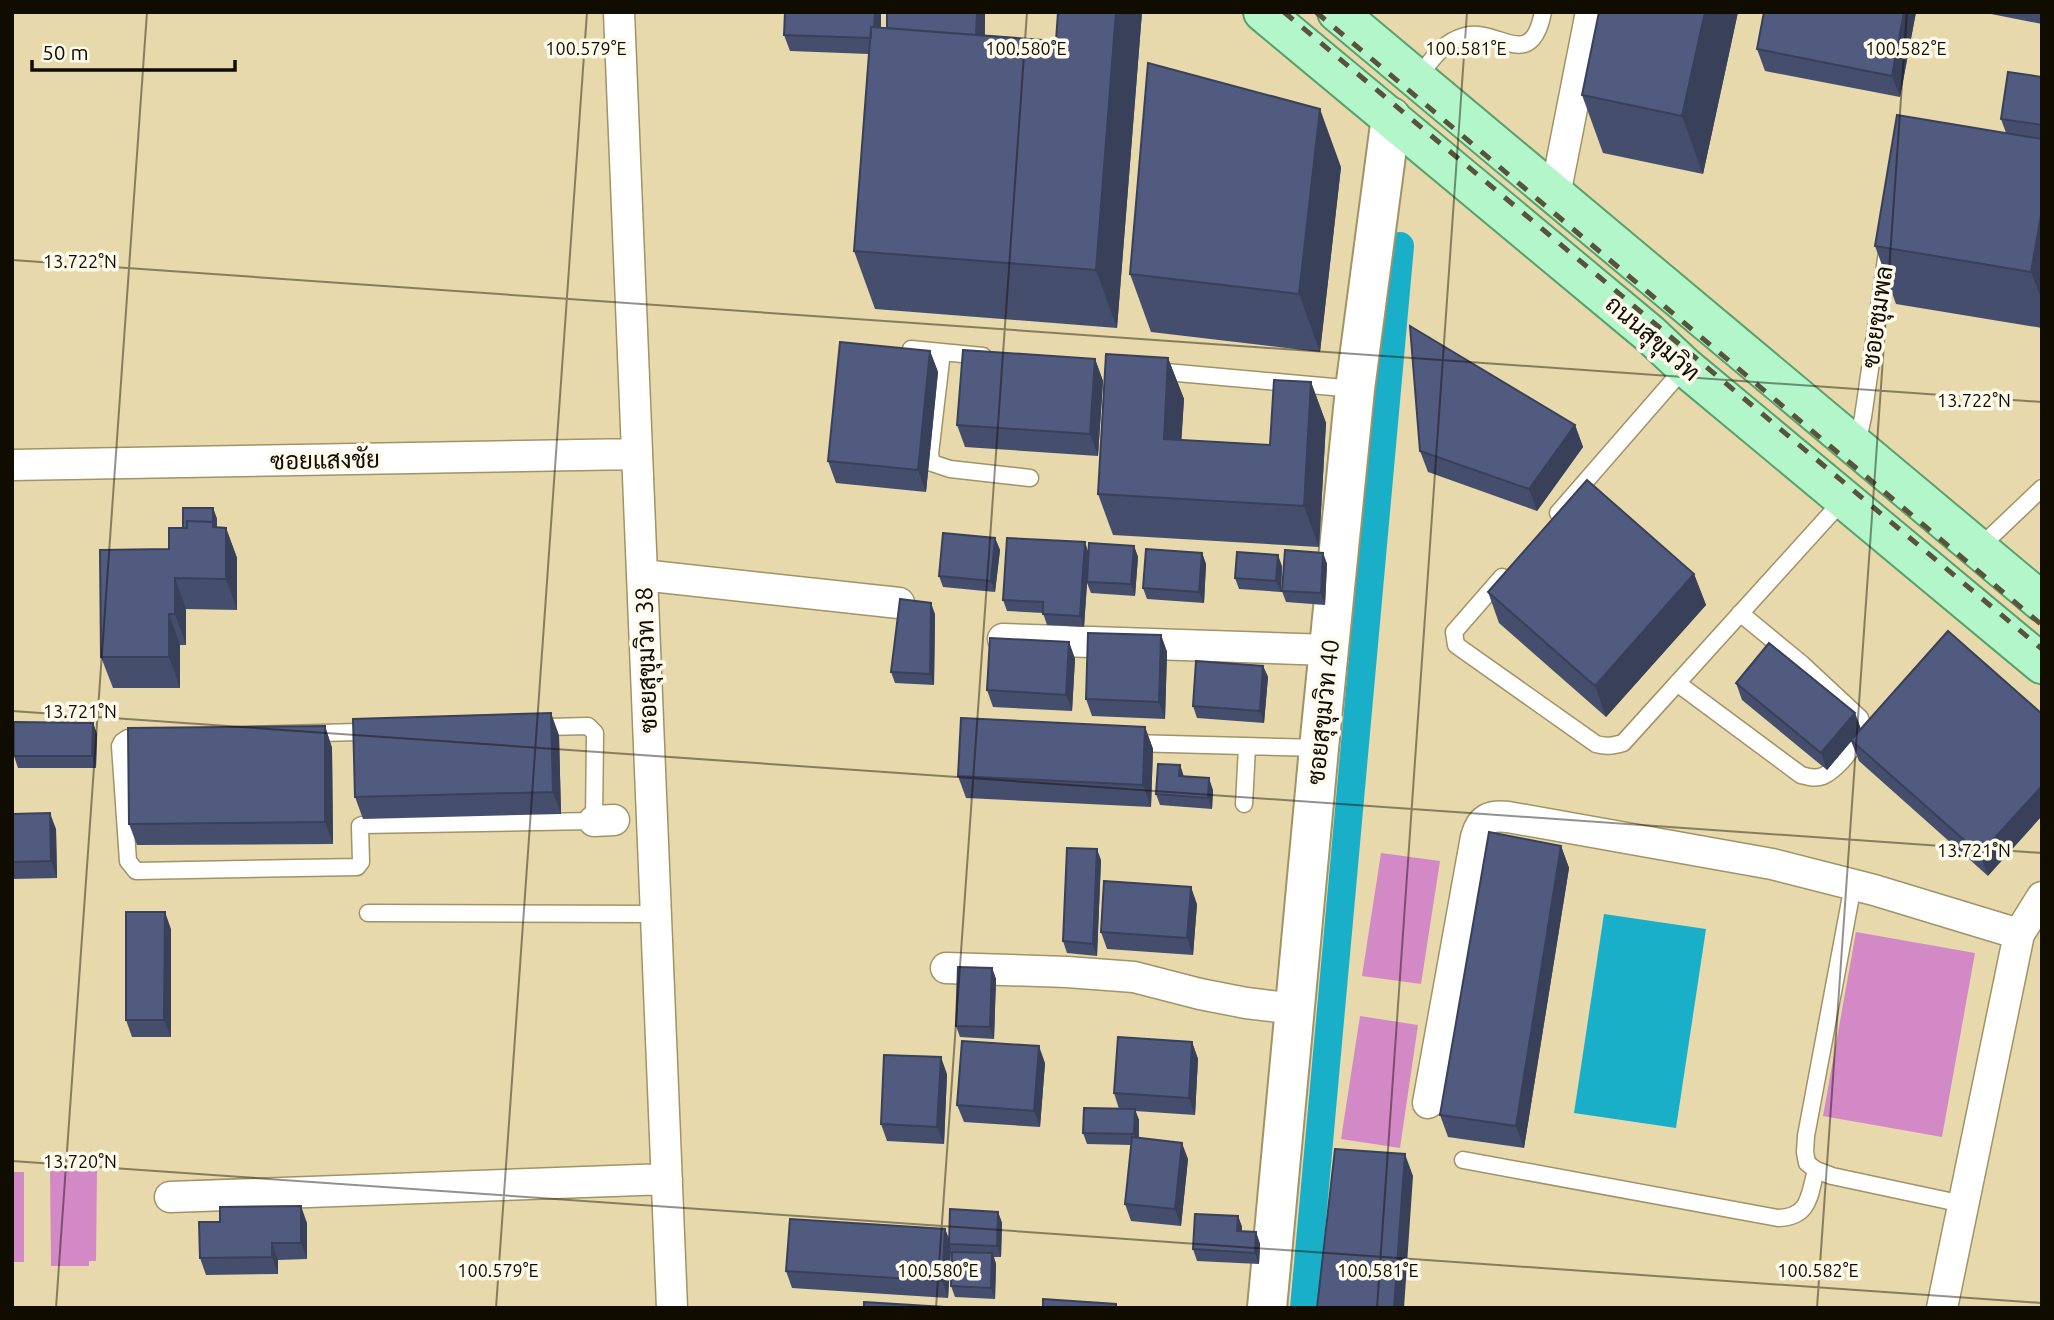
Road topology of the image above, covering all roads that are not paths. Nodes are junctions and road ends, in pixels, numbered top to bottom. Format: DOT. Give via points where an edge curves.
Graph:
graph roads {
  1 [pos="619,12"];
  2 [pos="1264,12"];
  3 [pos="1337,12"];
  4 [pos="1543,12"];
  5 [pos="1591,12"];
  6 [pos="1417,79"];
  7 [pos="1391,117"];
  8 [pos="1555,195"];
  9 [pos="1889,240"];
  10 [pos="889,347"];
  11 [pos="942,352"];
  12 [pos="997,357"];
  13 [pos="1685,366"];
  14 [pos="1135,369"];
  15 [pos="1355,389"];
  16 [pos="1856,447"];
  17 [pos="637,453"];
  18 [pos="12,465"];
  19 [pos="1030,478"];
  20 [pos="2042,488"];
  21 [pos="1844,499"];
  22 [pos="1544,529"];
  23 [pos="1978,549"];
  24 [pos="1508,570"];
  25 [pos="642,575"];
  26 [pos="2042,602"];
  27 [pos="900,603"];
  28 [pos="1740,613"];
  29 [pos="1003,639"];
  30 [pos="1329,650"];
  31 [pos="2042,664"];
  32 [pos="1677,683"];
  33 [pos="1113,742"];
  34 [pos="1247,747"];
  35 [pos="1319,748"];
  36 [pos="1244,804"];
  37 [pos="625,822"];
  38 [pos="1853,885"];
  39 [pos="2042,897"];
  40 [pos="368,913"];
  41 [pos="656,914"];
  42 [pos="2019,934"];
  43 [pos="946,968"];
  44 [pos="1295,1009"];
  45 [pos="1428,1103"];
  46 [pos="1463,1160"];
  47 [pos="1816,1170"];
  48 [pos="667,1179"];
  49 [pos="170,1197"];
  50 [pos="1963,1204"];
  51 [pos="672,1308"];
  52 [pos="1267,1308"];
  53 [pos="1942,1308"];
  1 -- 17 [label="street, ซอยสุขุมวิท 38"];
  2 -- 7 [label="main road, ถนนสุขุมวิท"];
  3 -- 6 [label="main road, ถนนสุขุมวิท"];
  4 -- 6 [label="lane" via="1534,38 1523,44 1465,36 1440,49"];
  5 -- 8 [label="street"];
  6 -- 7 [label="main road"];
  6 -- 8 [label="main road, ถนนสุขุมวิท"];
  7 -- 13 [label="main road, ถนนสุขุมวิท"];
  7 -- 15 [label="street, ซอยสุขุมวิท 40"];
  8 -- 16 [label="main road, ถนนสุขุมวิท"];
  9 -- 16 [label="lane, ซอยชุมพล"];
  10 -- 11 [label="lane"];
  11 -- 12 [label="lane"];
  11 -- 19 [label="lane" via="932,463"];
  13 -- 21 [label="main road, ถนนสุขุมวิท"];
  13 -- 22 [label="lane"];
  14 -- 15 [label="lane"];
  15 -- 30 [label="street, ซอยสุขุมวิท 40"];
  16 -- 23 [label="main road, ถนนสุขุมวิท"];
  17 -- 18 [label="street, ซอยแสงชัย"];
  17 -- 25 [label="street, ซอยสุขุมวิท 38"];
  20 -- 23 [label="lane"];
  21 -- 28 [label="lane"];
  21 -- 31 [label="main road, ถนนสุขุมวิท"];
  23 -- 26 [label="main road, ถนนสุขุมวิท"];
  24 -- 32 [label="lane" via="1454,632 1455,645 1596,744 1623,743"];
  25 -- 27 [label="street"];
  25 -- 37 [label="street, ซอยสุขุมวิท 38"];
  28 -- 32 [label="lane"];
  28 -- 32 [label="lane" via="1860,718 1857,741 1838,764 1825,775 1801,775"];
  29 -- 30 [label="street"];
  30 -- 35 [label="street, ซอยสุขุมวิท 40"];
  33 -- 34 [label="lane"];
  34 -- 35 [label="lane"];
  34 -- 36 [label="lane"];
  35 -- 44 [label="street, ซอยสุขุมวิท 40"];
  37 -- 37 [label="lane" via="362,825 362,862 357,867 136,871 128,861 120,746 128,738 587,726 596,733"];
  37 -- 41 [label="street, ซอยสุขุมวิท 38"];
  38 -- 42 [label="street"];
  38 -- 45 [label="street" via="1772,864 1508,817 1484,821 1476,837"];
  38 -- 47 [label="lane" via="1806,1136 1807,1163"];
  39 -- 42 [label="street"];
  40 -- 41 [label="lane"];
  41 -- 48 [label="street, ซอยสุขุมวิท 38"];
  42 -- 50 [label="street"];
  43 -- 44 [label="street" via="1134,977 1200,994"];
  44 -- 52 [label="street, ซอยสุขุมวิท 40"];
  46 -- 47 [label="lane" via="1778,1218 1792,1217 1804,1209"];
  47 -- 50 [label="lane"];
  48 -- 49 [label="street"];
  48 -- 51 [label="street, ซอยสุขุมวิท 38"];
  50 -- 53 [label="street"];
}
